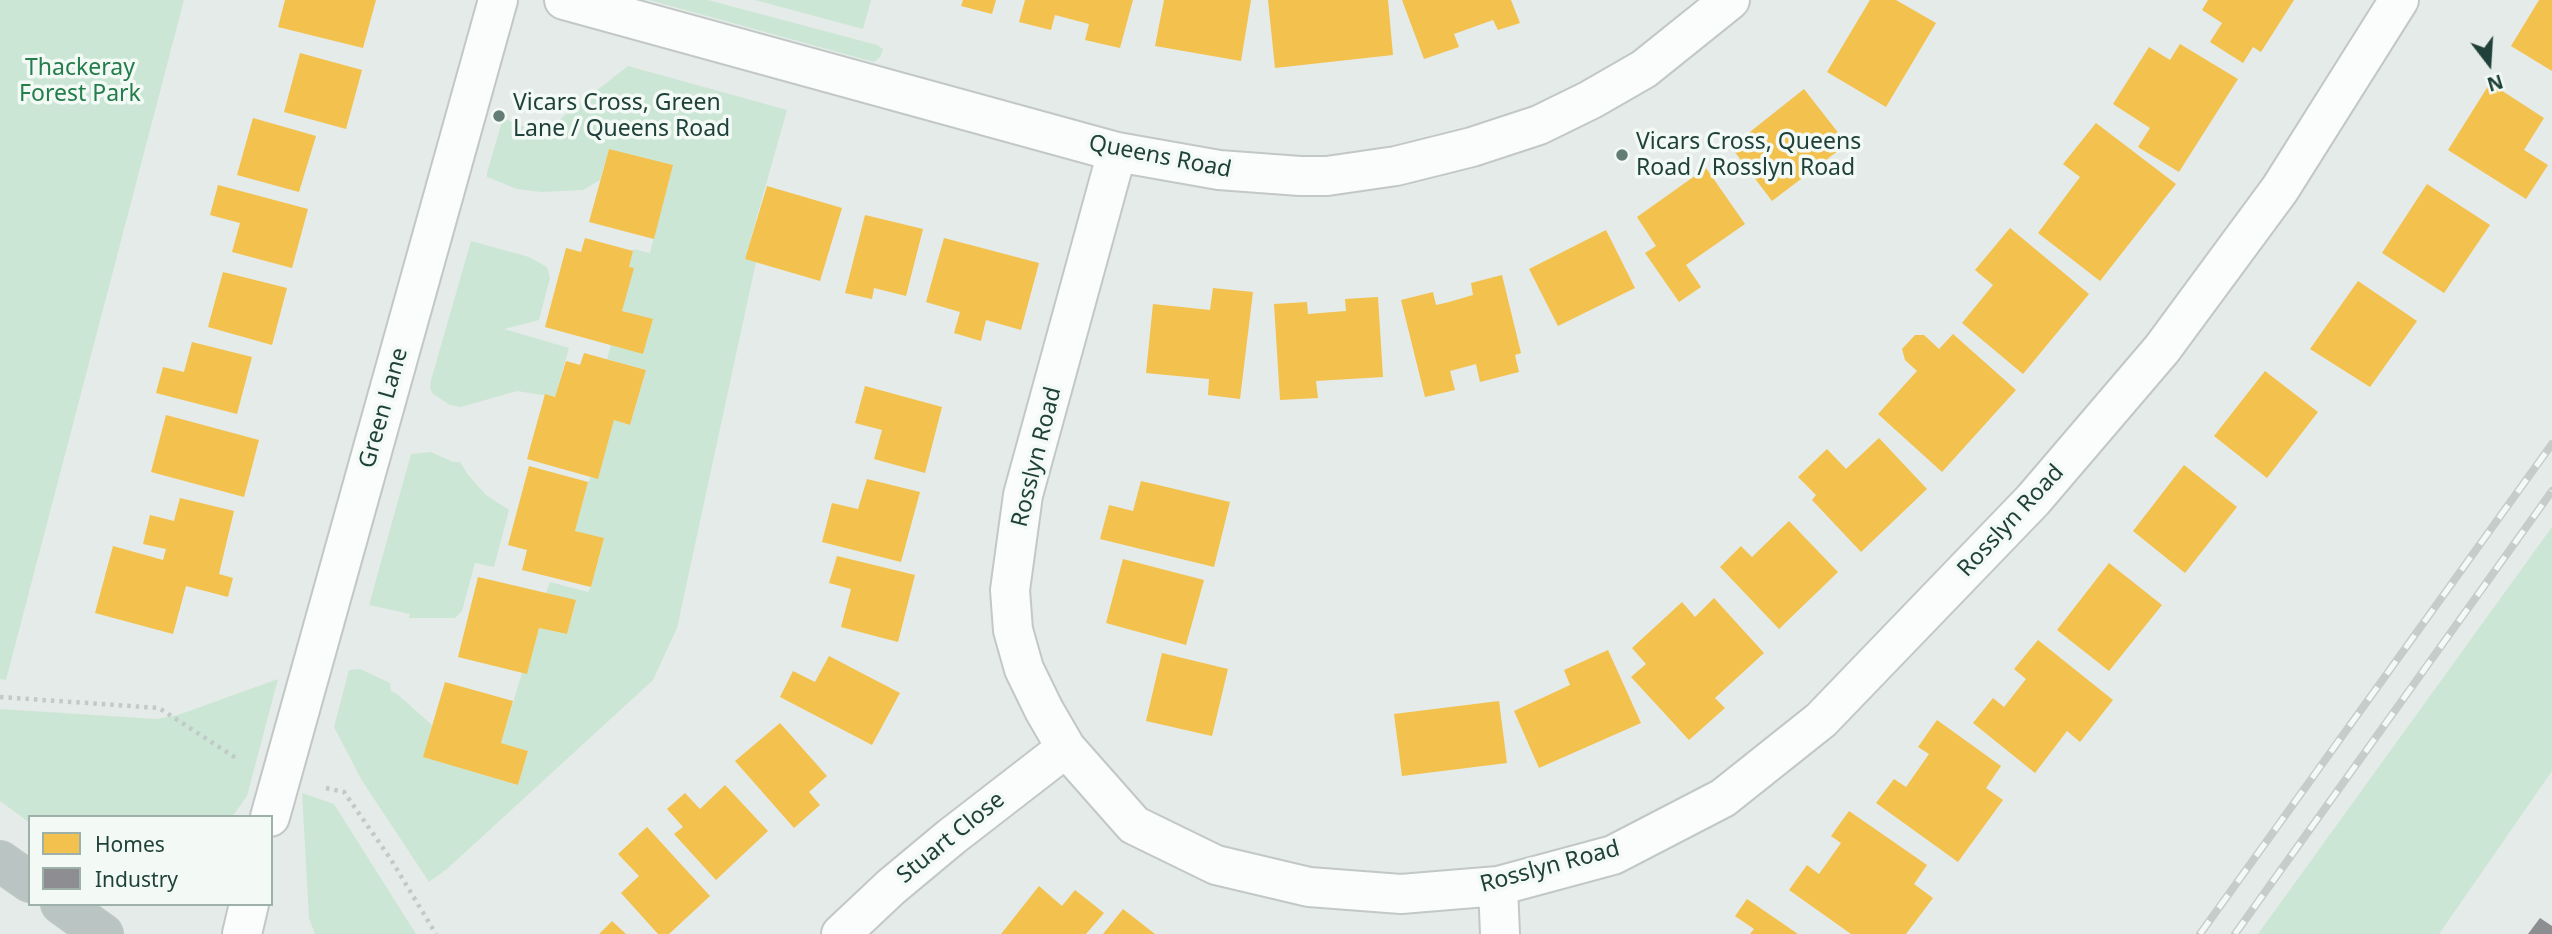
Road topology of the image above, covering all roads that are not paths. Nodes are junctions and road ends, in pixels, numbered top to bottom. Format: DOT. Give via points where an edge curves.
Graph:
graph roads {
  1 [pos="498,0"];
  2 [pos="564,0"];
  3 [pos="1730,0"];
  4 [pos="2399,0"];
  5 [pos="1117,152"];
  6 [pos="1066,748"];
  7 [pos="270,815"];
  8 [pos="0,861"];
  9 [pos="28,881"];
  10 [pos="1498,886"];
  11 [pos="64,906"];
  12 [pos="249,906"];
  13 [pos="103,934"];
  14 [pos="242,934"];
  15 [pos="841,934"];
  16 [pos="1500,934"];
  1 -- 7 [label="street, Green Lane"];
  2 -- 5 [label="street, Queens Road"];
  3 -- 5 [label="street, Queens Road" via="1644,69 1591,100 1539,125 1396,166 1327,176 1272,175"];
  4 -- 10 [label="street, Rosslyn Road" via="2280,189 2162,349 2033,500 1821,720 1723,798 1699,811 1613,855"];
  5 -- 6 [label="street, Rosslyn Road" via="1023,495 1010,590 1013,630 1024,669"];
  6 -- 10 [label="street, Rosslyn Road" via="1134,825 1216,865 1309,887 1388,893"];
  6 -- 15 [label="street, Stuart Close" via="921,862"];
  8 -- 9 [label="highway"];
  10 -- 16 [label="street"];
  11 -- 13 [label="highway"];
  12 -- 14 [label="street"];
}
